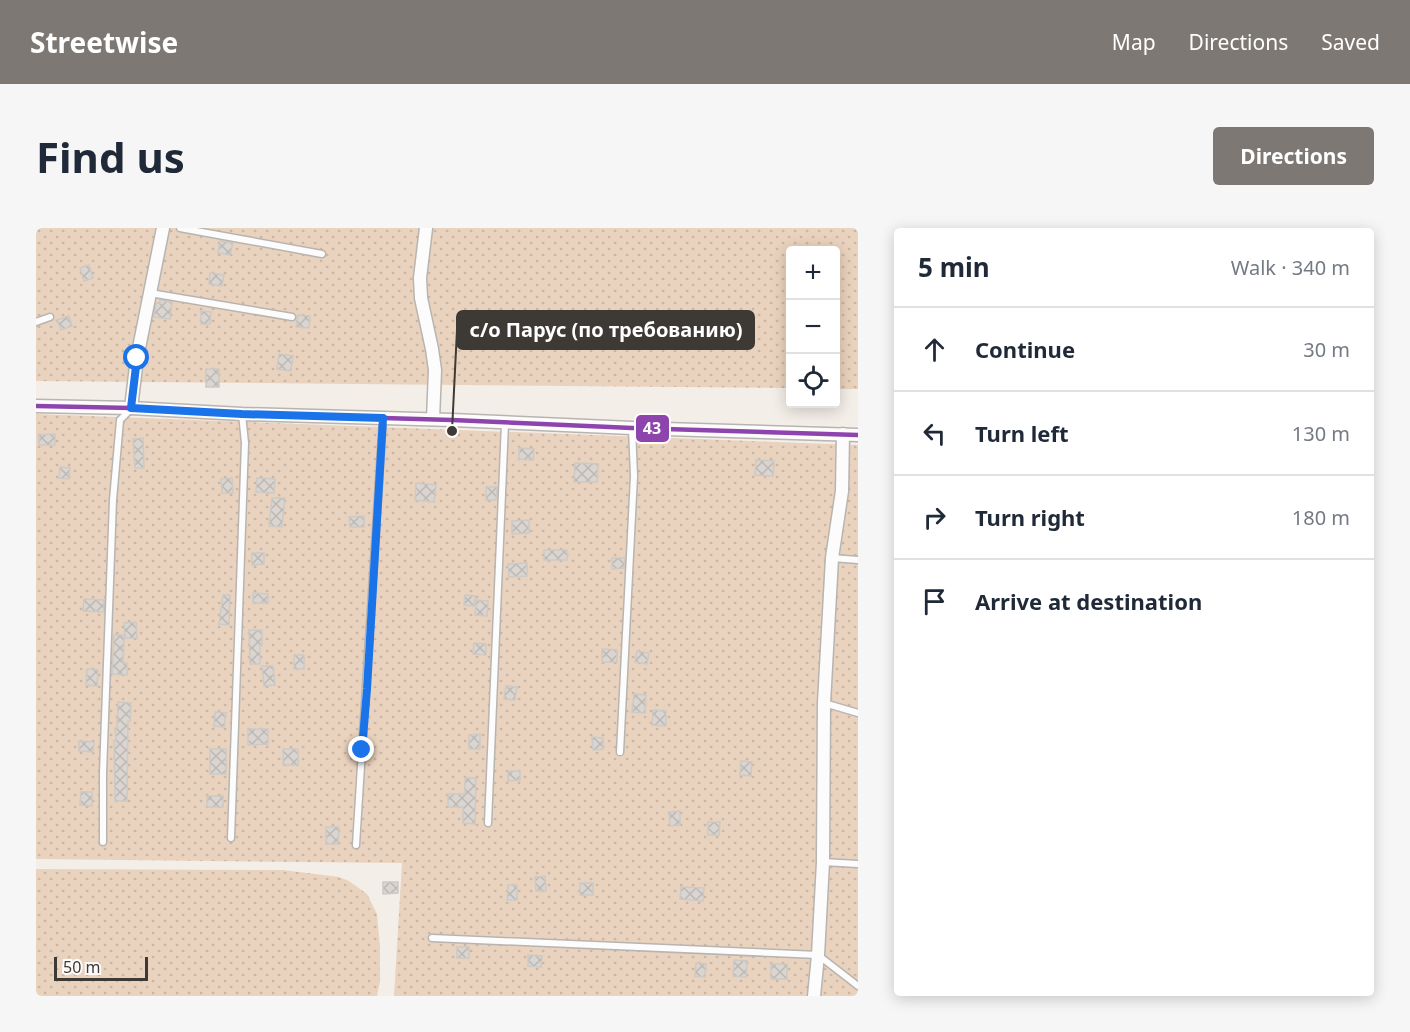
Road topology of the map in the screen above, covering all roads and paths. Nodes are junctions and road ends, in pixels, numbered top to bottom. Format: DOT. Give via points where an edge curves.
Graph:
graph roads {
  1 [pos="163,228"];
  2 [pos="180,228"];
  3 [pos="426,228"];
  4 [pos="322,254"];
  5 [pos="150,292"];
  6 [pos="50,317"];
  7 [pos="292,317"];
  8 [pos="36,322"];
  9 [pos="36,406"];
  10 [pos="131,408"];
  11 [pos="242,414"];
  12 [pos="383,418"];
  13 [pos="433,419"];
  14 [pos="505,422"];
  15 [pos="632,428"];
  16 [pos="843,434"];
  17 [pos="858,435"];
  18 [pos="832,558"];
  19 [pos="858,560"];
  20 [pos="824,703"];
  21 [pos="858,712"];
  22 [pos="620,752"];
  23 [pos="488,823"];
  24 [pos="231,838"];
  25 [pos="103,842"];
  26 [pos="356,845"];
  27 [pos="823,862"];
  28 [pos="858,864"];
  29 [pos="432,938"];
  30 [pos="818,955"];
  31 [pos="858,986"];
  32 [pos="814,996"];
  1 -- 5 [label="street"];
  2 -- 4 [label="lane"];
  3 -- 13 [label="street" via="420,278 435,370"];
  5 -- 7 [label="lane"];
  5 -- 10 [label="street"];
  6 -- 8 [label="lane"];
  9 -- 10 [label="street"];
  10 -- 11 [label="street"];
  10 -- 25 [label="lane" via="120,420 112,500"];
  11 -- 12 [label="street"];
  11 -- 24 [label="lane" via="245,443"];
  12 -- 13 [label="street"];
  12 -- 26 [label="lane"];
  13 -- 14 [label="street"];
  14 -- 15 [label="street"];
  14 -- 23 [label="lane"];
  15 -- 16 [label="street"];
  15 -- 22 [label="lane" via="634,476"];
  16 -- 17 [label="street"];
  16 -- 18 [label="street" via="842,491"];
  18 -- 19 [label="lane"];
  18 -- 20 [label="street"];
  20 -- 21 [label="lane"];
  20 -- 27 [label="street"];
  27 -- 28 [label="lane"];
  27 -- 30 [label="street"];
  29 -- 30 [label="lane"];
  30 -- 31 [label="lane"];
  30 -- 32 [label="street"];
}
